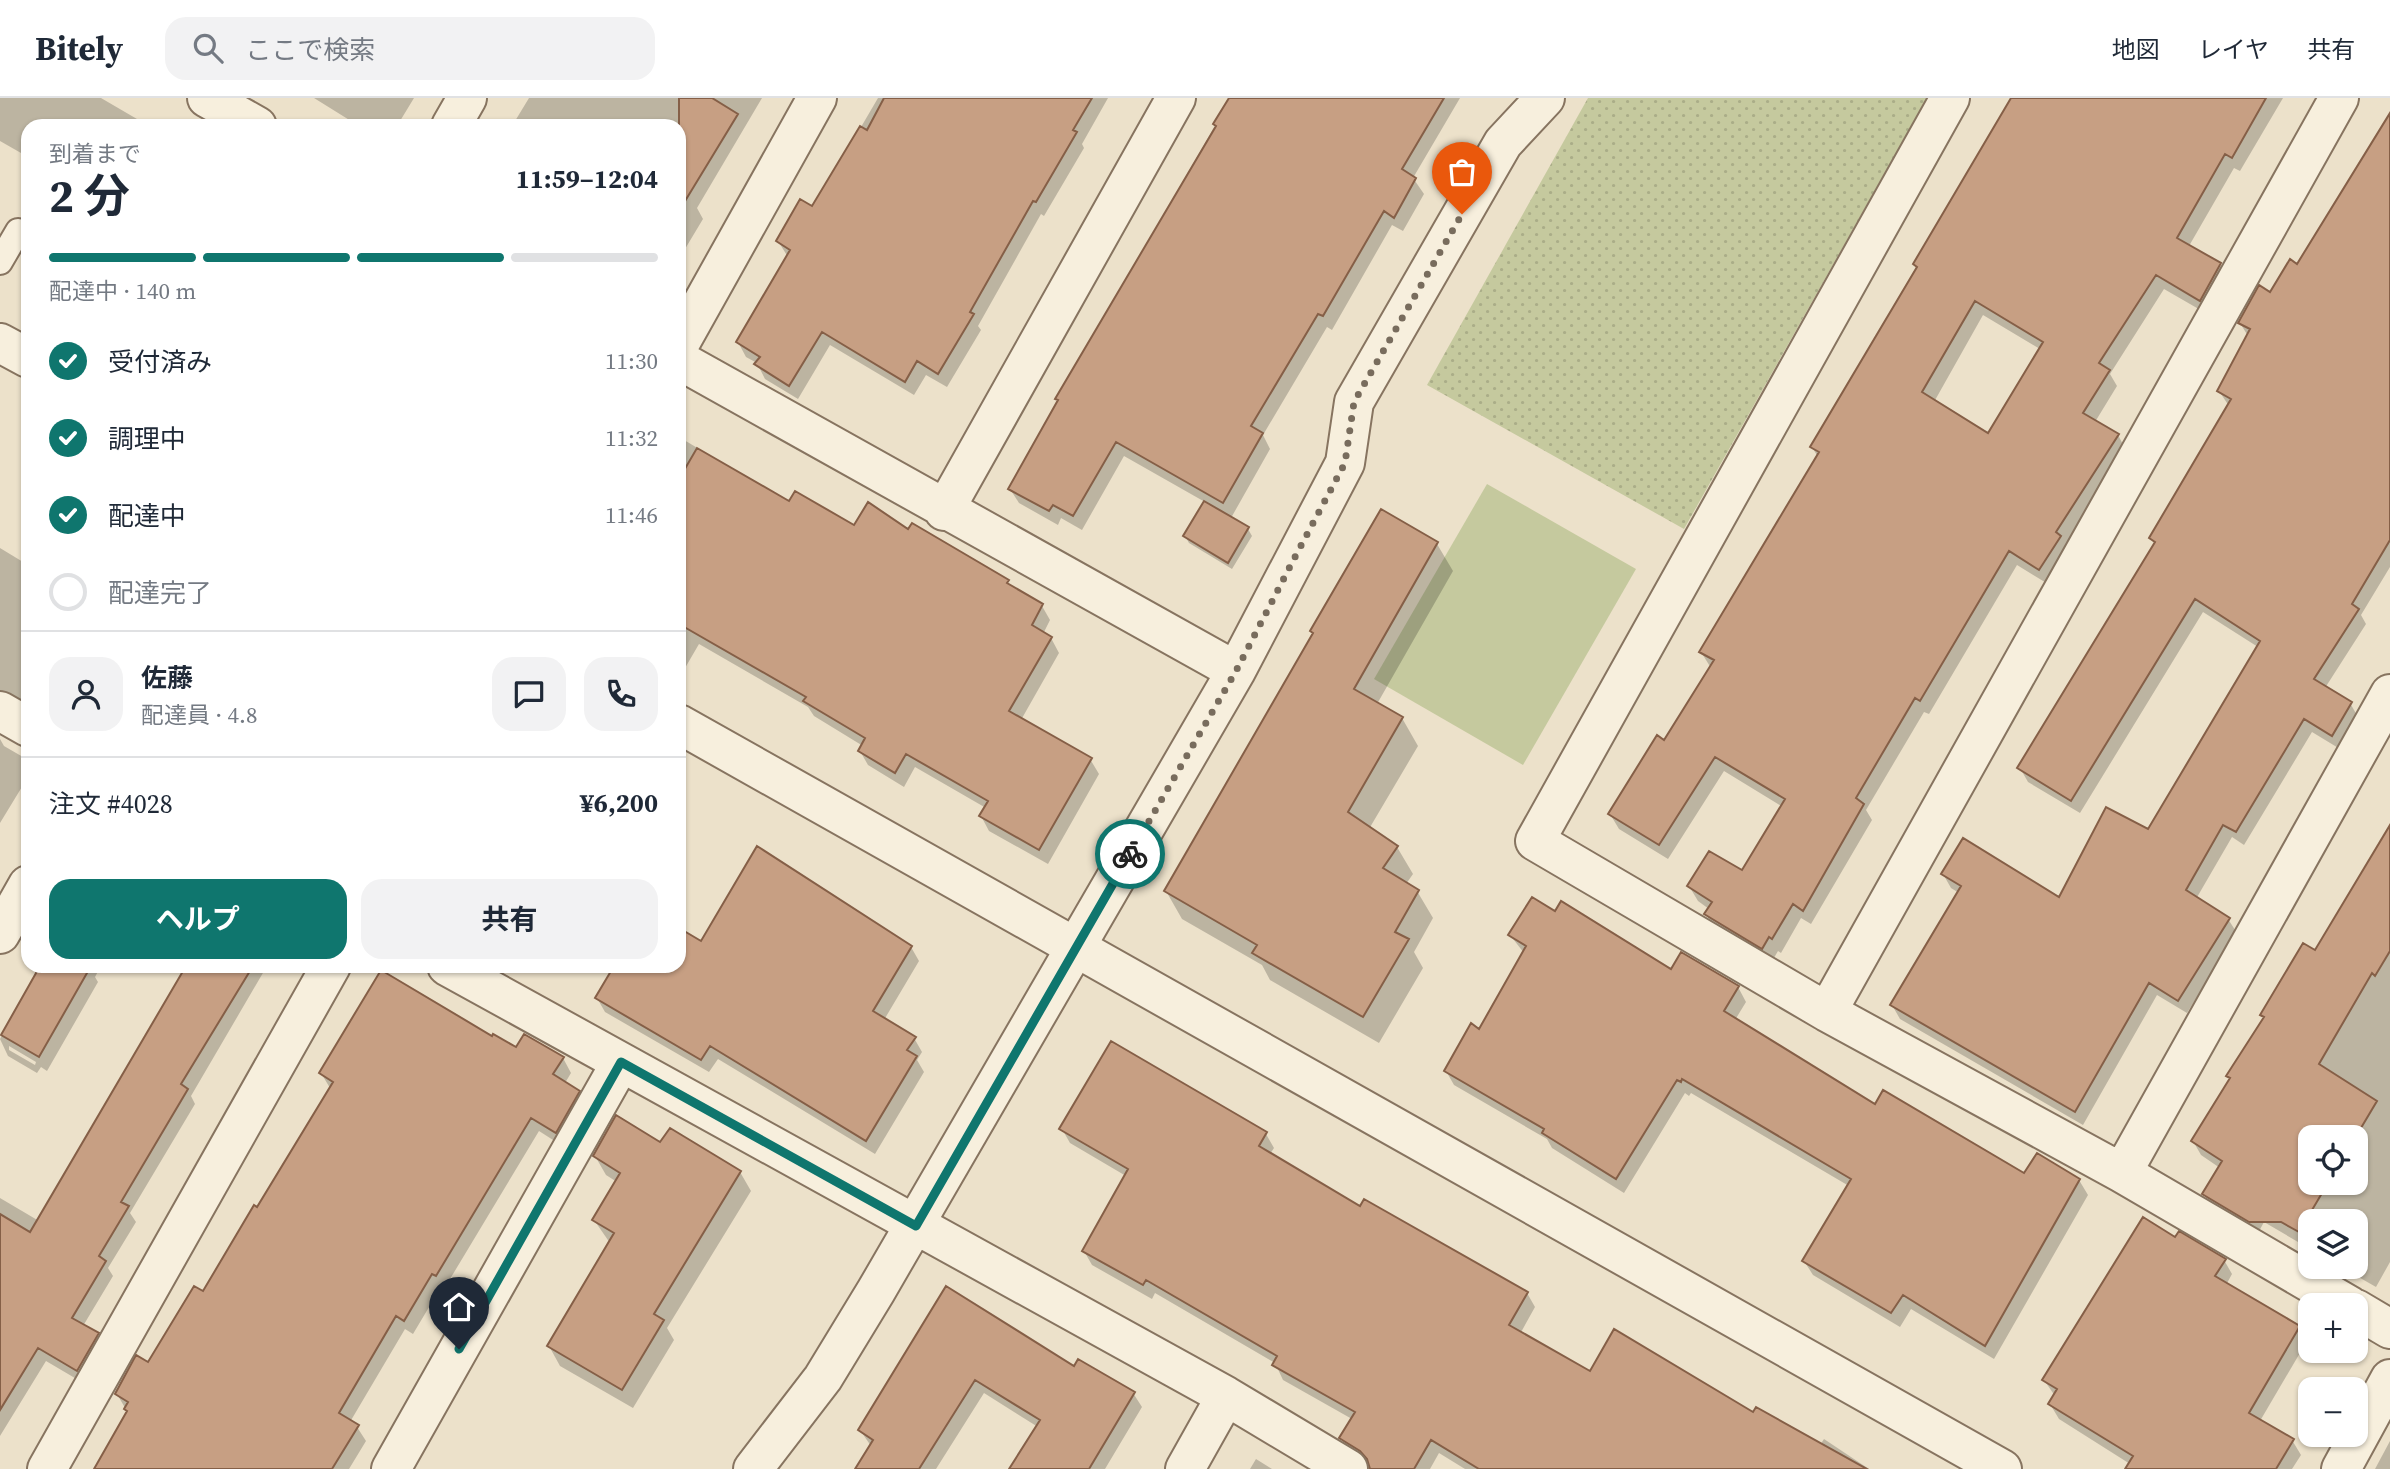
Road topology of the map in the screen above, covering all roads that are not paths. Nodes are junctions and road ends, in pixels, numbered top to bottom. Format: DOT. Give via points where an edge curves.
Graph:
graph roads {
  1 [pos="207,98"];
  2 [pos="467,98"];
  3 [pos="817,98"];
  4 [pos="1176,98"];
  5 [pos="1545,98"];
  6 [pos="1950,98"];
  7 [pos="2339,98"];
  8 [pos="244,119"];
  9 [pos="455,119"];
  10 [pos="15,229"];
  11 [pos="0,262"];
  12 [pos="686,332"];
  13 [pos="0,343"];
  14 [pos="21,354"];
  15 [pos="686,364"];
  16 [pos="944,510"];
  17 [pos="1236,671"];
  18 [pos="2390,694"];
  19 [pos="0,711"];
  20 [pos="21,722"];
  21 [pos="686,728"];
  22 [pos="21,897"];
  23 [pos="0,934"];
  24 [pos="1076,947"];
  25 [pos="327,973"];
  26 [pos="460,973"];
  27 [pos="1827,1012"];
  28 [pos="621,1062"];
  29 [pos="2122,1173"];
  30 [pos="916,1226"];
  31 [pos="2328,1293"];
  32 [pos="2368,1316"];
  33 [pos="2390,1329"];
  34 [pos="2390,1379"];
  35 [pos="1226,1396"];
  36 [pos="47,1469"];
  37 [pos="391,1469"];
  38 [pos="753,1469"];
  39 [pos="1185,1469"];
  40 [pos="1348,1469"];
  41 [pos="2002,1469"];
  42 [pos="2341,1469"];
  1 -- 8 [label="street"];
  2 -- 9 [label="street"];
  3 -- 12 [label="street"];
  4 -- 16 [label="street"];
  5 -- 17 [label="street" via="1503,143 1354,402 1345,463"];
  6 -- 27 [label="street" via="1535,841"];
  7 -- 27 [label="street"];
  10 -- 11 [label="lane"];
  13 -- 14 [label="street"];
  15 -- 16 [label="street"];
  16 -- 17 [label="street"];
  17 -- 24 [label="street"];
  18 -- 29 [label="street"];
  19 -- 20 [label="street"];
  21 -- 24 [label="street"];
  22 -- 23 [label="street"];
  24 -- 30 [label="street"];
  24 -- 41 [label="street"];
  25 -- 36 [label="street"];
  26 -- 28 [label="street"];
  27 -- 29 [label="street"];
  28 -- 30 [label="street"];
  28 -- 37 [label="street"];
  29 -- 31 [label="street"];
  30 -- 35 [label="street"];
  30 -- 38 [label="street" via="824,1378"];
  32 -- 33 [label="street"];
  34 -- 42 [label="street"];
  35 -- 39 [label="street"];
  35 -- 40 [label="street"];
}
